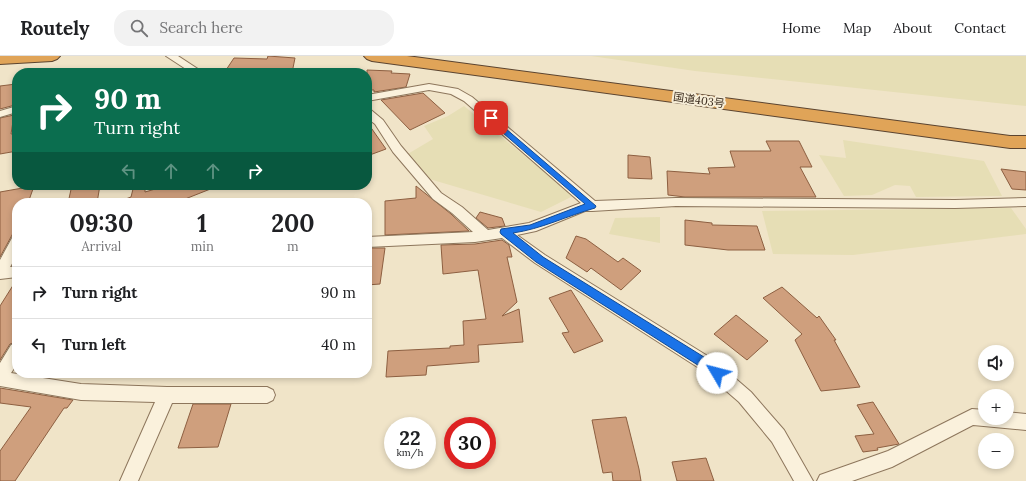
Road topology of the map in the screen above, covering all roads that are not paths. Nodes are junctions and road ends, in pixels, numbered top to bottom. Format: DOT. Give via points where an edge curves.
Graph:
graph roads {
  1 [pos="52,56"];
  2 [pos="172,56"];
  3 [pos="372,56"];
  4 [pos="0,59"];
  5 [pos="191,68"];
  6 [pos="372,97"];
  7 [pos="12,110"];
  8 [pos="0,114"];
  9 [pos="372,116"];
  10 [pos="1026,142"];
  11 [pos="1026,202"];
  12 [pos="592,206"];
  13 [pos="504,232"];
  14 [pos="485,235"];
  15 [pos="372,242"];
  16 [pos="12,251"];
  17 [pos="12,272"];
  18 [pos="0,273"];
  19 [pos="12,358"];
  20 [pos="0,378"];
  21 [pos="167,395"];
  22 [pos="267,395"];
  23 [pos="1026,422"];
  24 [pos="129,481"];
  25 [pos="804,481"];
  26 [pos="826,481"];
  1 -- 4 [label="highway"];
  2 -- 5 [label="street"];
  3 -- 10 [label="highway, 国道403号" via="1010,142"];
  6 -- 12 [label="street" via="429,87 454,91 468,99"];
  7 -- 8 [label="street"];
  9 -- 14 [label="street" via="437,196"];
  11 -- 12 [label="street" via="676,202"];
  12 -- 13 [label="street" via="530,228"];
  13 -- 14 [label="street"];
  13 -- 25 [label="street" via="540,259 708,365 746,397 778,436"];
  14 -- 15 [label="street"];
  16 -- 18 [label="street"];
  17 -- 18 [label="street"];
  19 -- 20 [label="street"];
  20 -- 21 [label="street" via="81,392"];
  21 -- 22 [label="street"];
  21 -- 24 [label="street"];
  23 -- 26 [label="street" via="972,417 892,458"];
}
